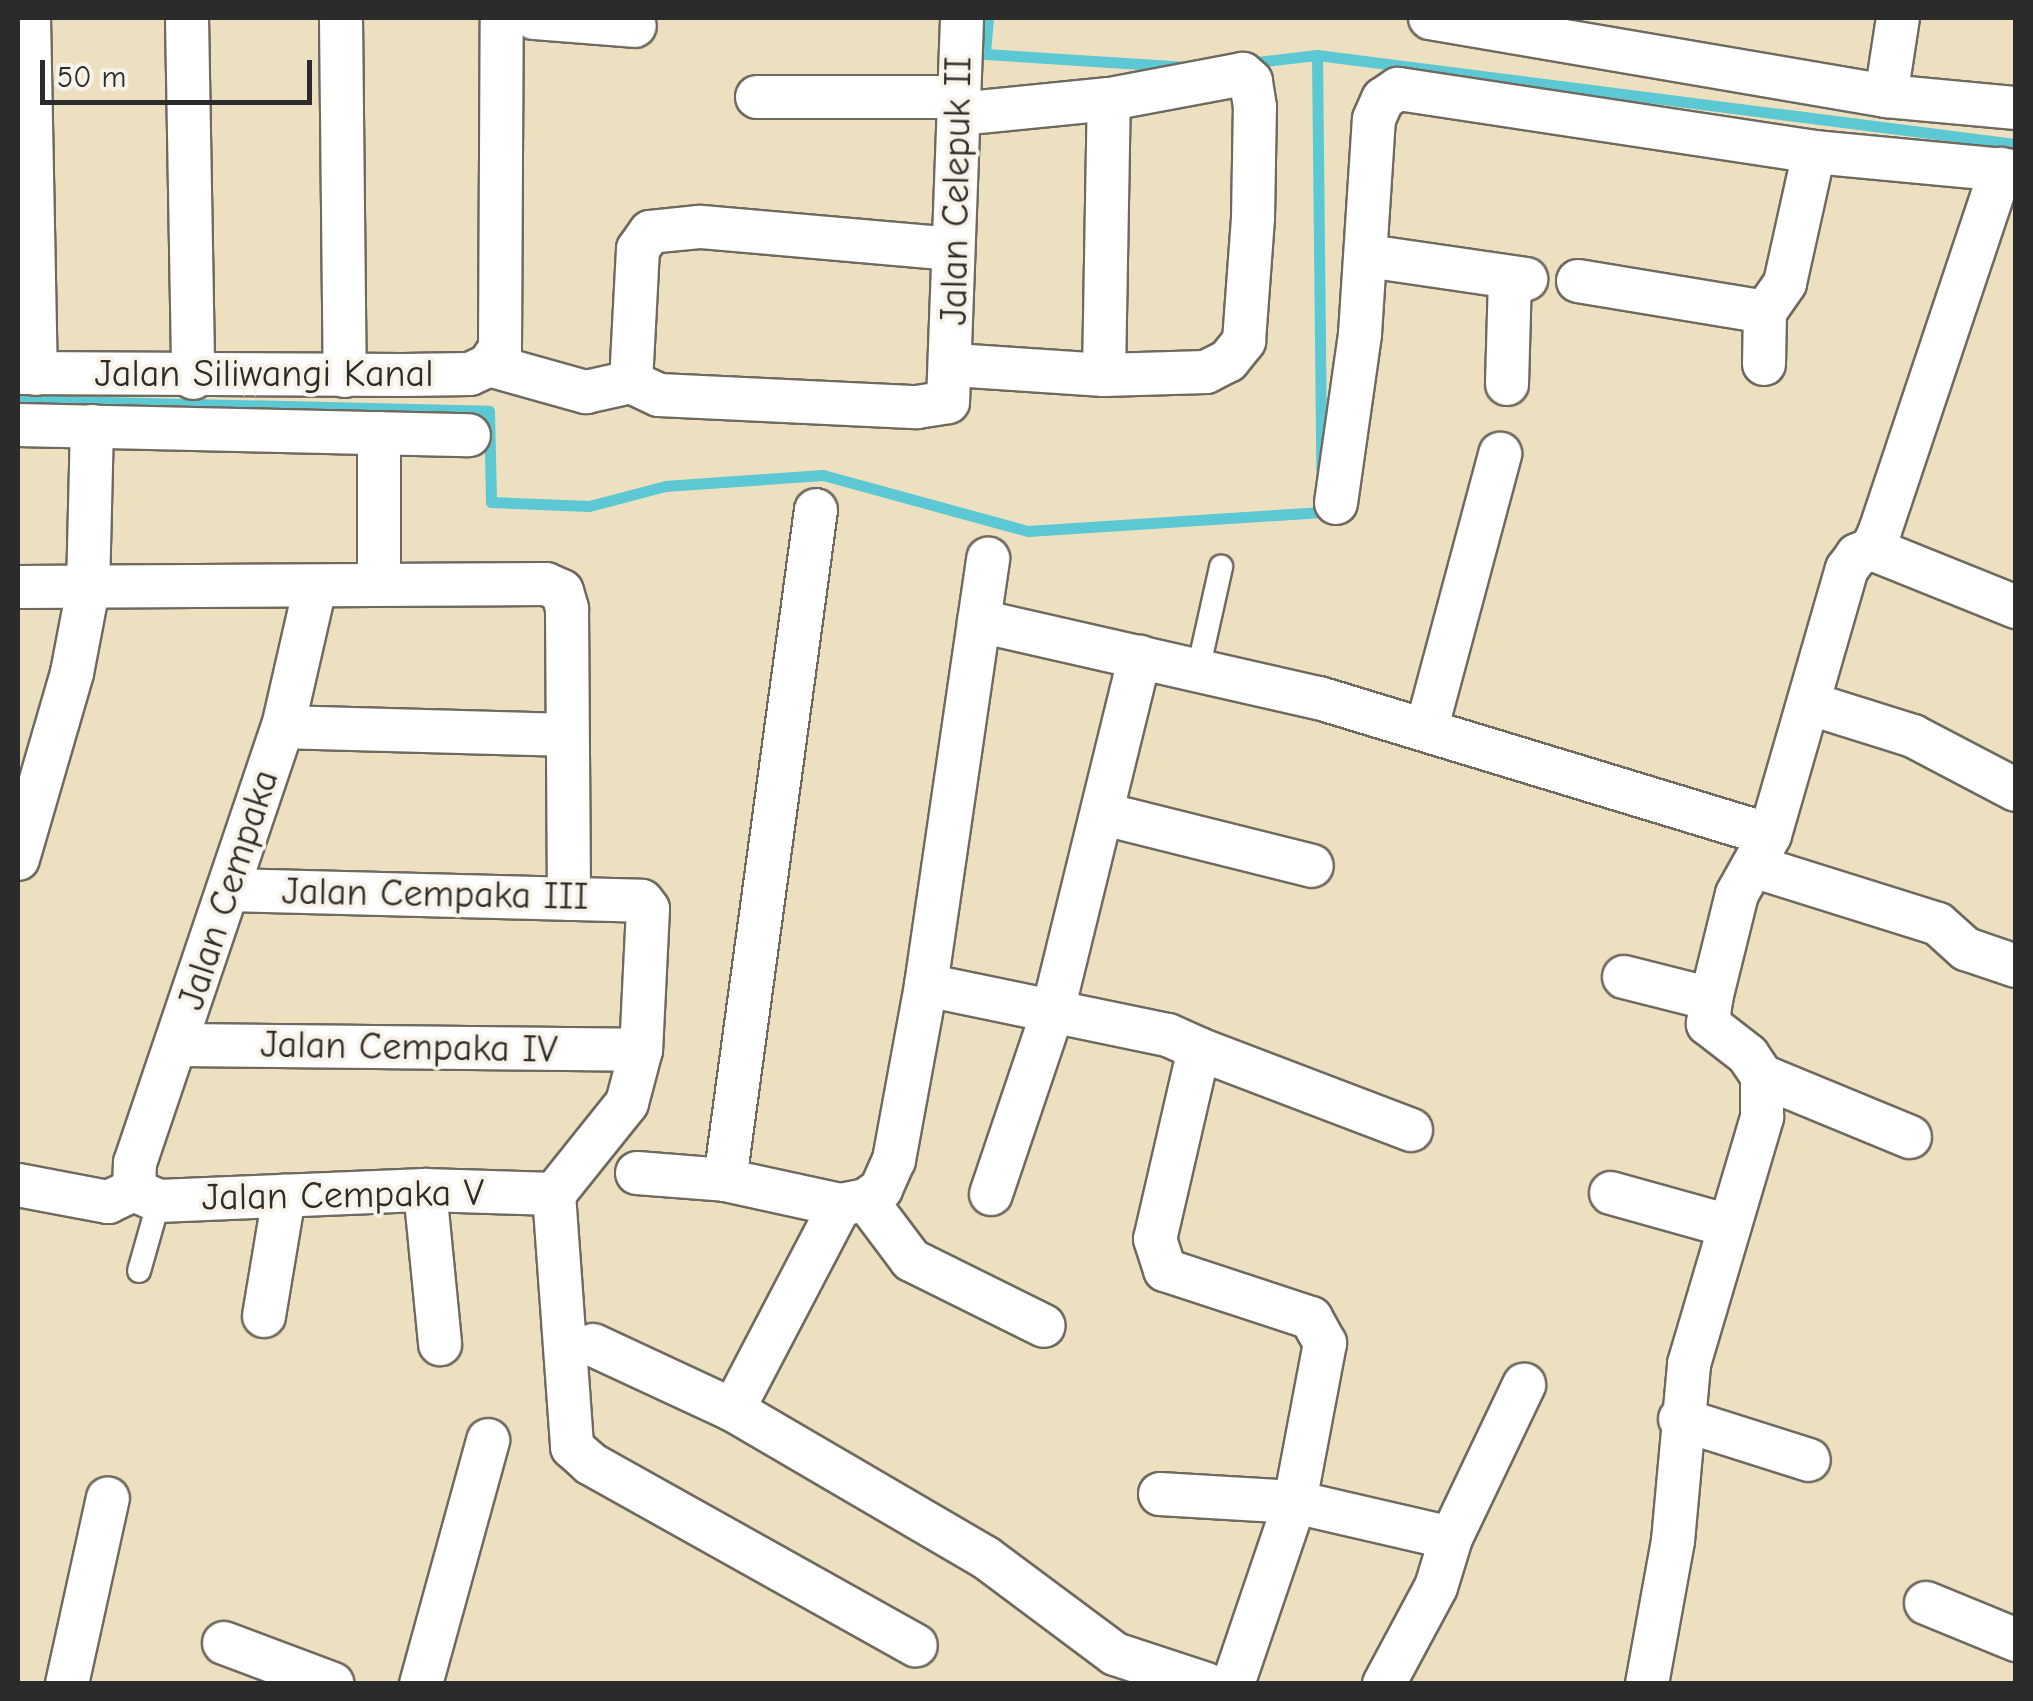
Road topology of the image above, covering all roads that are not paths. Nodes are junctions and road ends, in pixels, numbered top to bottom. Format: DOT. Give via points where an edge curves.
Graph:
graph roads {
  1 [pos="29,18"];
  2 [pos="187,18"];
  3 [pos="341,18"];
  4 [pos="502,18"];
  5 [pos="534,18"];
  6 [pos="962,18"];
  7 [pos="1430,18"];
  8 [pos="1898,18"];
  9 [pos="635,26"];
  10 [pos="1886,96"];
  11 [pos="757,97"];
  12 [pos="1109,99"];
  13 [pos="959,105"];
  14 [pos="2016,108"];
  15 [pos="1814,152"];
  16 [pos="2008,170"];
  17 [pos="953,249"];
  18 [pos="1368,256"];
  19 [pos="1578,281"];
  20 [pos="1765,312"];
  21 [pos="494,356"];
  22 [pos="1764,364"];
  23 [pos="954,366"];
  24 [pos="27,374"];
  25 [pos="1104,375"];
  26 [pos="345,376"];
  27 [pos="193,378"];
  28 [pos="631,382"];
  29 [pos="1506,384"];
  30 [pos="18,425"];
  31 [pos="92,426"];
  32 [pos="378,433"];
  33 [pos="470,434"];
  34 [pos="1500,454"];
  35 [pos="1336,503"];
  36 [pos="816,510"];
  37 [pos="1872,549"];
  38 [pos="988,558"];
  39 [pos="1221,567"];
  40 [pos="379,584"];
  41 [pos="18,587"];
  42 [pos="315,588"];
  43 [pos="88,589"];
  44 [pos="2016,607"];
  45 [pos="979,621"];
  46 [pos="1140,657"];
  47 [pos="1198,670"];
  48 [pos="1811,704"];
  49 [pos="283,728"];
  50 [pos="1427,728"];
  51 [pos="566,735"];
  52 [pos="2016,790"];
  53 [pos="1104,814"];
  54 [pos="1762,850"];
  55 [pos="18,859"];
  56 [pos="1312,866"];
  57 [pos="228,890"];
  58 [pos="569,899"];
  59 [pos="2016,966"];
  60 [pos="1624,977"];
  61 [pos="926,985"];
  62 [pos="1711,999"];
  63 [pos="1052,1014"];
  64 [pos="177,1045"];
  65 [pos="1199,1049"];
  66 [pos="642,1050"];
  67 [pos="1762,1076"];
  68 [pos="1410,1130"];
  69 [pos="1910,1137"];
  70 [pos="638,1173"];
  71 [pos="724,1180"];
  72 [pos="18,1186"];
  73 [pos="425,1190"];
  74 [pos="1611,1193"];
  75 [pos="554,1194"];
  76 [pos="991,1194"];
  77 [pos="147,1195"];
  78 [pos="284,1196"];
  79 [pos="853,1203"];
  80 [pos="1728,1226"];
  81 [pos="140,1270"];
  82 [pos="264,1316"];
  83 [pos="1044,1326"];
  84 [pos="440,1344"];
  85 [pos="593,1344"];
  86 [pos="1524,1385"];
  87 [pos="733,1410"];
  88 [pos="1680,1419"];
  89 [pos="488,1440"];
  90 [pos="1809,1460"];
  91 [pos="1160,1494"];
  92 [pos="108,1498"];
  93 [pos="1294,1502"];
  94 [pos="1451,1538"];
  95 [pos="1926,1604"];
  96 [pos="2016,1640"];
  97 [pos="224,1643"];
  98 [pos="916,1646"];
  99 [pos="67,1684"];
  100 [pos="333,1684"];
  101 [pos="421,1684"];
  102 [pos="1206,1684"];
  103 [pos="1233,1684"];
  104 [pos="1384,1684"];
  105 [pos="1646,1684"];
  1 -- 24 [label="street"];
  2 -- 27 [label="street"];
  3 -- 26 [label="street"];
  4 -- 21 [label="street"];
  5 -- 9 [label="street"];
  6 -- 13 [label="street, Jalan Celepuk II"];
  7 -- 10 [label="street"];
  8 -- 10 [label="street"];
  10 -- 14 [label="street"];
  11 -- 13 [label="street"];
  12 -- 13 [label="street"];
  12 -- 25 [label="street"];
  12 -- 25 [label="street" via="1226,74 1251,80 1254,218 1244,342 1228,361 1206,372"];
  13 -- 17 [label="street, Jalan Celepuk II"];
  15 -- 16 [label="street"];
  15 -- 18 [label="street" via="1398,89 1382,98 1374,119"];
  15 -- 20 [label="street" via="1785,283"];
  16 -- 37 [label="street"];
  17 -- 23 [label="street, Jalan Celepuk II"];
  17 -- 28 [label="street" via="700,226 650,232 638,249"];
  18 -- 29 [label="street" via="1518,278"];
  18 -- 35 [label="street"];
  19 -- 20 [label="street"];
  20 -- 22 [label="street"];
  21 -- 26 [label="street, Jalan Siliwangi Kanal" via="470,374"];
  21 -- 28 [label="street" via="586,392"];
  23 -- 25 [label="street"];
  23 -- 28 [label="street" via="948,402 917,407 659,396"];
  24 -- 27 [label="street, Jalan Siliwangi Kanal"];
  26 -- 27 [label="street, Jalan Siliwangi Kanal"];
  30 -- 31 [label="street"];
  31 -- 32 [label="street"];
  31 -- 43 [label="street"];
  32 -- 33 [label="street"];
  32 -- 40 [label="street"];
  34 -- 50 [label="street"];
  36 -- 71 [label="street"];
  37 -- 44 [label="street"];
  37 -- 48 [label="street" via="1857,555 1847,570"];
  38 -- 45 [label="street"];
  39 -- 47 [label="lane"];
  40 -- 42 [label="street"];
  40 -- 51 [label="street" via="546,584 562,591 568,610"];
  41 -- 43 [label="street"];
  42 -- 43 [label="street"];
  42 -- 49 [label="street, Jalan Cempaka"];
  43 -- 55 [label="street" via="72,674"];
  45 -- 46 [label="street"];
  45 -- 61 [label="street"];
  46 -- 47 [label="street"];
  46 -- 53 [label="street"];
  47 -- 50 [label="street"];
  48 -- 52 [label="street" via="1912,736"];
  48 -- 54 [label="street"];
  49 -- 51 [label="street"];
  49 -- 57 [label="street, Jalan Cempaka"];
  50 -- 54 [label="street"];
  51 -- 58 [label="street"];
  53 -- 56 [label="street"];
  53 -- 63 [label="street"];
  54 -- 59 [label="street" via="1938,924 1966,949"];
  54 -- 62 [label="street" via="1737,894"];
  57 -- 58 [label="street, Jalan Cempaka III"];
  57 -- 64 [label="street, Jalan Cempaka"];
  58 -- 66 [label="street, Jalan Cempaka III" via="642,902 648,910"];
  60 -- 62 [label="street"];
  61 -- 63 [label="street"];
  61 -- 79 [label="street" via="894,1160 881,1189"];
  62 -- 67 [label="street" via="1708,1024 1748,1055"];
  63 -- 65 [label="street" via="1168,1036"];
  63 -- 76 [label="street"];
  64 -- 66 [label="street, Jalan Cempaka IV"];
  64 -- 77 [label="street, Jalan Cempaka" via="135,1163"];
  65 -- 68 [label="street"];
  65 -- 93 [label="street" via="1155,1239 1165,1270 1311,1318 1325,1343"];
  66 -- 75 [label="street" via="626,1103"];
  67 -- 69 [label="street"];
  67 -- 80 [label="street" via="1762,1117"];
  70 -- 71 [label="street"];
  71 -- 79 [label="street"];
  72 -- 77 [label="street, Jalan Cempaka V" via="108,1202"];
  73 -- 75 [label="street, Jalan Cempaka V"];
  73 -- 78 [label="street, Jalan Cempaka V"];
  73 -- 84 [label="street"];
  74 -- 80 [label="street"];
  75 -- 98 [label="street" via="572,1446 591,1464"];
  77 -- 78 [label="street, Jalan Cempaka V"];
  77 -- 81 [label="lane"];
  78 -- 82 [label="street"];
  79 -- 83 [label="street" via="911,1260"];
  79 -- 87 [label="street"];
  80 -- 88 [label="street" via="1688,1364"];
  85 -- 87 [label="street"];
  86 -- 94 [label="street"];
  87 -- 102 [label="street" via="985,1557 1115,1654"];
  88 -- 90 [label="street"];
  88 -- 105 [label="street" via="1674,1541"];
  89 -- 101 [label="street"];
  91 -- 93 [label="street"];
  92 -- 99 [label="street"];
  93 -- 94 [label="street"];
  93 -- 103 [label="street"];
  94 -- 104 [label="street" via="1436,1587"];
  95 -- 96 [label="street"];
  97 -- 100 [label="street"];
}
